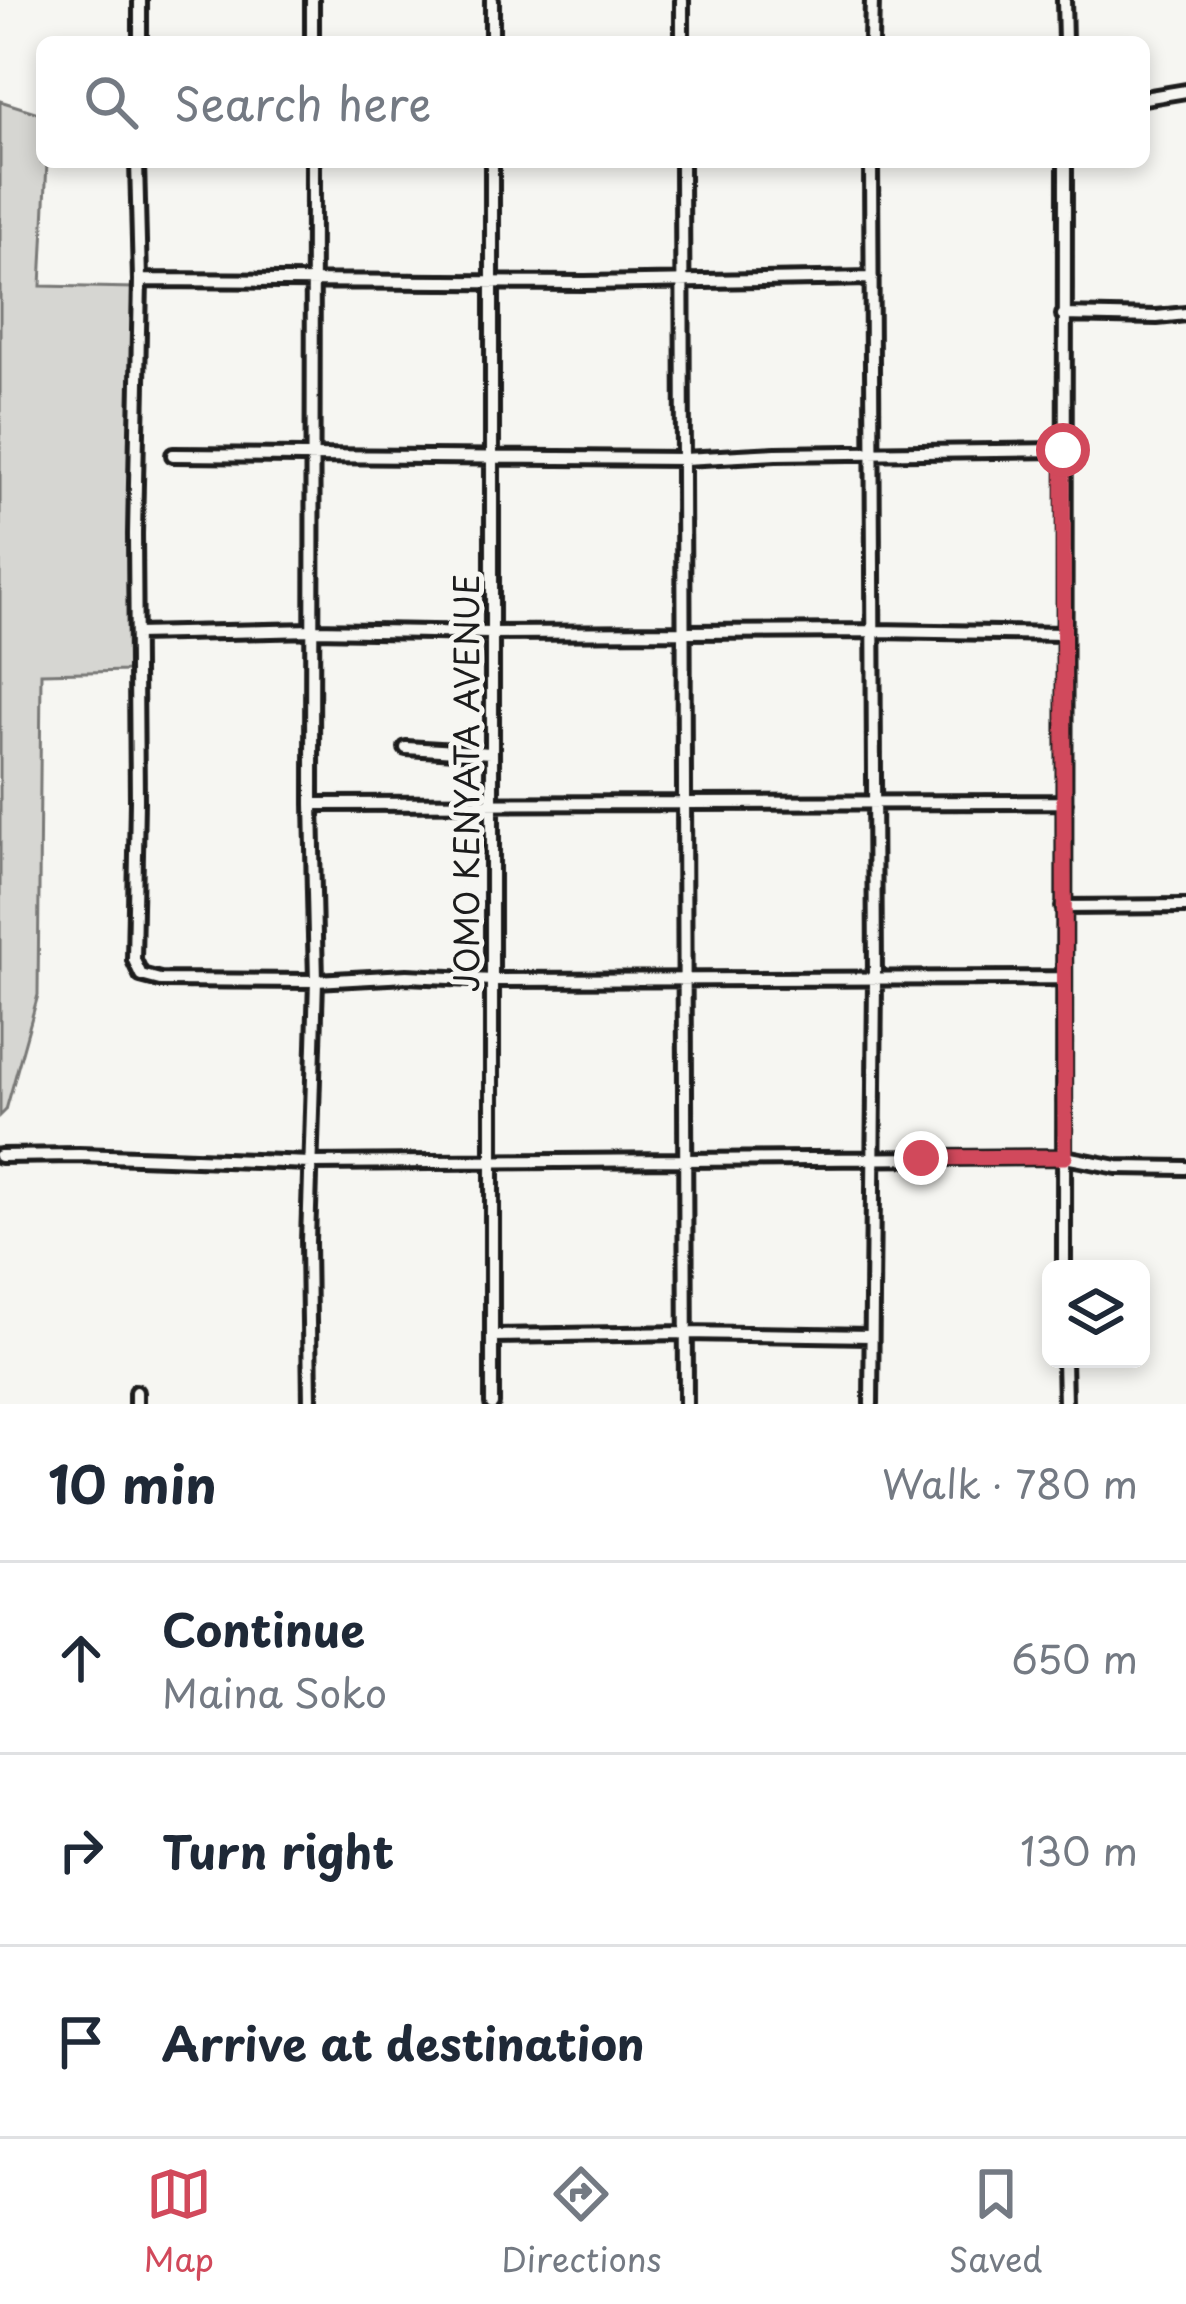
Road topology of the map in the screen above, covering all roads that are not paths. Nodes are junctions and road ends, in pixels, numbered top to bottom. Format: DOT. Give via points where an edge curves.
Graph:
graph roads {
  1 [pos="140,0"];
  2 [pos="311,0"];
  3 [pos="492,0"];
  4 [pos="682,0"];
  5 [pos="872,0"];
  6 [pos="1064,0"];
  7 [pos="140,36"];
  8 [pos="312,36"];
  9 [pos="492,36"];
  10 [pos="682,36"];
  11 [pos="872,36"];
  12 [pos="1065,36"];
  13 [pos="1186,91"];
  14 [pos="1150,97"];
  15 [pos="137,168"];
  16 [pos="313,168"];
  17 [pos="492,168"];
  18 [pos="682,168"];
  19 [pos="871,168"];
  20 [pos="1064,168"];
  21 [pos="872,278"];
  22 [pos="140,280"];
  23 [pos="312,281"];
  24 [pos="681,282"];
  25 [pos="493,283"];
  26 [pos="1186,314"];
  27 [pos="1063,315"];
  28 [pos="1063,450"];
  29 [pos="871,454"];
  30 [pos="173,455"];
  31 [pos="492,457"];
  32 [pos="314,458"];
  33 [pos="684,459"];
  34 [pos="313,630"];
  35 [pos="682,631"];
  36 [pos="874,631"];
  37 [pos="491,633"];
  38 [pos="136,634"];
  39 [pos="1063,634"];
  40 [pos="406,748"];
  41 [pos="491,753"];
  42 [pos="875,802"];
  43 [pos="1065,802"];
  44 [pos="493,803"];
  45 [pos="685,803"];
  46 [pos="312,804"];
  47 [pos="1186,906"];
  48 [pos="1063,907"];
  49 [pos="683,979"];
  50 [pos="1064,979"];
  51 [pos="493,980"];
  52 [pos="875,980"];
  53 [pos="316,981"];
  54 [pos="0,1156"];
  55 [pos="1065,1157"];
  56 [pos="873,1159"];
  57 [pos="684,1160"];
  58 [pos="494,1161"];
  59 [pos="311,1163"];
  60 [pos="1186,1168"];
  61 [pos="1064,1260"];
  62 [pos="685,1334"];
  63 [pos="493,1336"];
  64 [pos="871,1336"];
  65 [pos="1064,1368"];
  66 [pos="310,1404"];
  67 [pos="492,1404"];
  68 [pos="686,1404"];
  69 [pos="871,1404"];
  70 [pos="1065,1404"];
  1 -- 7 [label="street"];
  2 -- 8 [label="street"];
  3 -- 9 [label="street"];
  4 -- 10 [label="street"];
  5 -- 11 [label="street"];
  6 -- 12 [label="street"];
  13 -- 14 [label="street"];
  15 -- 22 [label="street"];
  16 -- 23 [label="street"];
  17 -- 25 [label="street, JOMO KENYATA AVENUE"];
  18 -- 24 [label="street"];
  19 -- 21 [label="street"];
  20 -- 27 [label="street"];
  21 -- 24 [label="street"];
  21 -- 29 [label="street"];
  22 -- 23 [label="street"];
  22 -- 38 [label="street"];
  23 -- 25 [label="street"];
  23 -- 32 [label="street"];
  24 -- 25 [label="street"];
  24 -- 33 [label="street"];
  25 -- 31 [label="street, JOMO KENYATA AVENUE"];
  26 -- 27 [label="street"];
  27 -- 28 [label="street"];
  28 -- 29 [label="street"];
  28 -- 39 [label="street"];
  29 -- 33 [label="street"];
  29 -- 36 [label="street"];
  30 -- 32 [label="street"];
  31 -- 32 [label="street"];
  31 -- 33 [label="street"];
  31 -- 37 [label="street, JOMO KENYATA AVENUE"];
  32 -- 34 [label="street"];
  33 -- 35 [label="street"];
  34 -- 37 [label="street"];
  34 -- 38 [label="street"];
  34 -- 46 [label="street"];
  35 -- 36 [label="street"];
  35 -- 37 [label="street"];
  35 -- 45 [label="street"];
  36 -- 39 [label="street"];
  36 -- 42 [label="street"];
  37 -- 41 [label="street, JOMO KENYATA AVENUE"];
  38 -- 53 [label="street" via="134,960 141,975"];
  39 -- 43 [label="street"];
  40 -- 41 [label="street"];
  41 -- 44 [label="street, JOMO KENYATA AVENUE"];
  42 -- 43 [label="street"];
  42 -- 45 [label="street"];
  42 -- 52 [label="street"];
  43 -- 48 [label="street"];
  44 -- 45 [label="street"];
  44 -- 46 [label="street"];
  44 -- 51 [label="street, JOMO KENYATA AVENUE"];
  45 -- 49 [label="street"];
  46 -- 53 [label="street"];
  47 -- 48 [label="street"];
  48 -- 50 [label="street"];
  49 -- 51 [label="street"];
  49 -- 52 [label="street"];
  49 -- 57 [label="street"];
  50 -- 52 [label="street"];
  50 -- 55 [label="street"];
  51 -- 53 [label="street"];
  51 -- 58 [label="street, JOMO KENYATA AVENUE"];
  52 -- 56 [label="street"];
  53 -- 59 [label="street"];
  54 -- 59 [label="street"];
  55 -- 56 [label="street"];
  55 -- 60 [label="street"];
  55 -- 61 [label="street"];
  56 -- 57 [label="street"];
  56 -- 64 [label="street"];
  57 -- 58 [label="street"];
  57 -- 62 [label="street"];
  58 -- 59 [label="street"];
  58 -- 63 [label="street, JOMO KENYATA AVENUE"];
  59 -- 66 [label="street"];
  62 -- 63 [label="street"];
  62 -- 64 [label="street"];
  62 -- 68 [label="street"];
  63 -- 67 [label="street, JOMO KENYATA AVENUE"];
  64 -- 69 [label="street"];
  65 -- 70 [label="street"];
}
